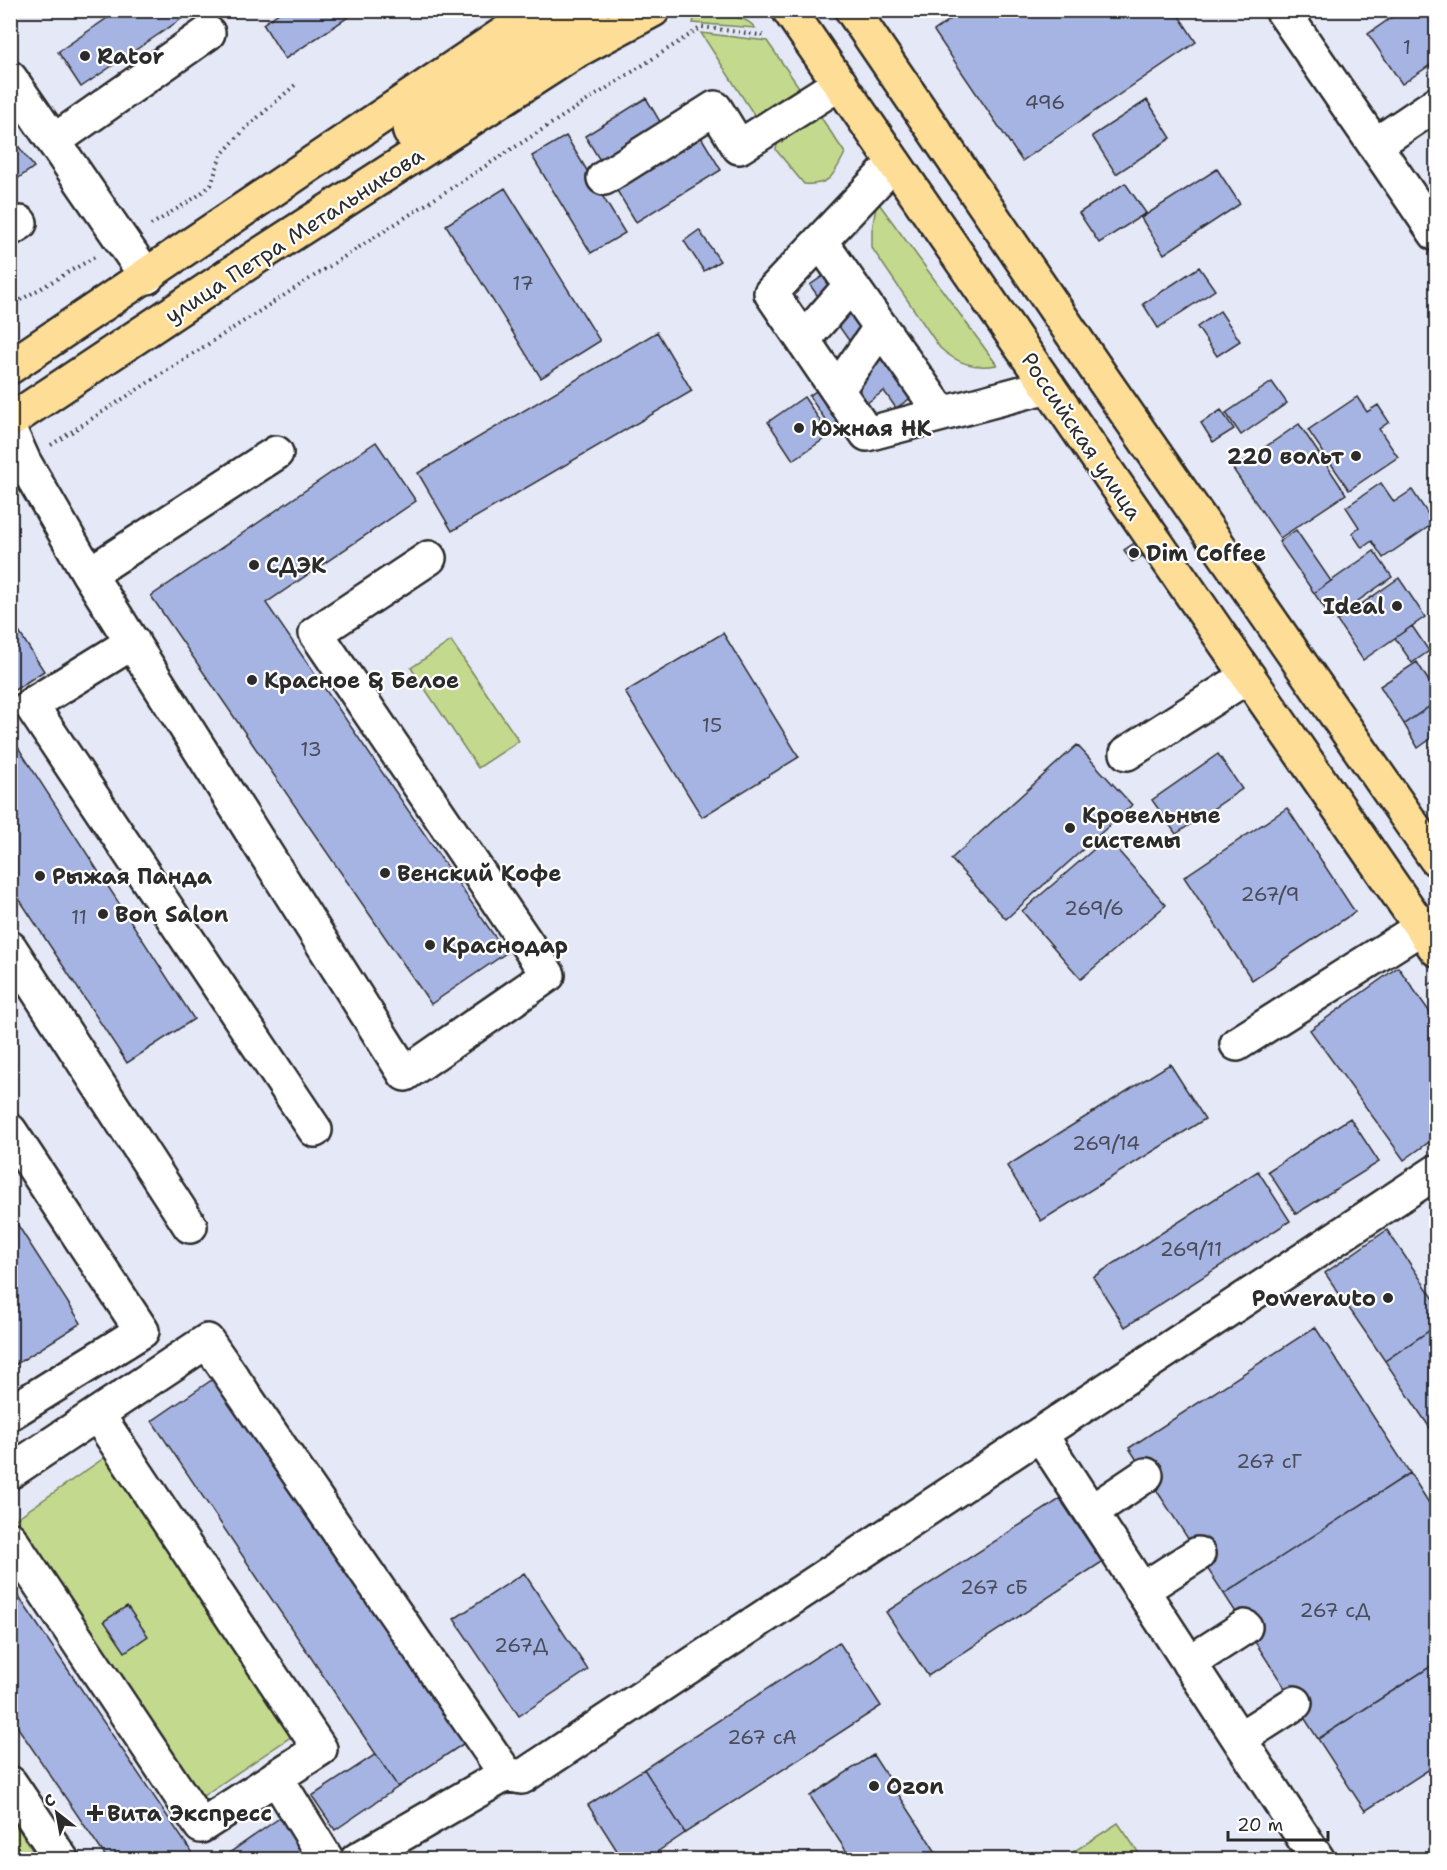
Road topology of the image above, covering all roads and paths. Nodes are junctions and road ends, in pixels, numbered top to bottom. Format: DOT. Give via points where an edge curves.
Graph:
graph roads {
  1 [pos="539,10"];
  2 [pos="592,10"];
  3 [pos="653,10"];
  4 [pos="829,10"];
  5 [pos="852,10"];
  6 [pos="1282,10"];
  7 [pos="781,18"];
  8 [pos="208,33"];
  9 [pos="10,78"];
  10 [pos="840,83"];
  11 [pos="295,84"];
  12 [pos="1437,104"];
  13 [pos="936,134"];
  14 [pos="54,141"];
  15 [pos="1375,145"];
  16 [pos="894,163"];
  17 [pos="604,178"];
  18 [pos="1437,234"];
  19 [pos="820,241"];
  20 [pos="123,242"];
  21 [pos="255,258"];
  22 [pos="147,277"];
  23 [pos="851,285"];
  24 [pos="10,306"];
  25 [pos="881,327"];
  26 [pos="803,340"];
  27 [pos="10,367"];
  28 [pos="1048,386"];
  29 [pos="837,390"];
  30 [pos="942,414"];
  31 [pos="10,421"];
  32 [pos="10,430"];
  33 [pos="276,453"];
  34 [pos="24,462"];
  35 [pos="429,558"];
  36 [pos="89,574"];
  37 [pos="133,642"];
  38 [pos="1248,676"];
  39 [pos="1127,753"];
  40 [pos="1437,859"];
  41 [pos="1429,938"];
  42 [pos="10,948"];
  43 [pos="1237,1044"];
  44 [pos="315,1130"];
  45 [pos="10,1131"];
  46 [pos="1437,1172"];
  47 [pos="190,1226"];
  48 [pos="10,1413"];
  49 [pos="98,1414"];
  50 [pos="1040,1434"];
  51 [pos="10,1472"];
  52 [pos="1146,1475"];
  53 [pos="1091,1512"];
  54 [pos="10,1539"];
  55 [pos="1198,1554"];
  56 [pos="1142,1590"];
  57 [pos="1245,1627"];
  58 [pos="1189,1663"];
  59 [pos="1295,1703"];
  60 [pos="1239,1739"];
  61 [pos="506,1773"];
  62 [pos="276,1777"];
  63 [pos="10,1783"];
  64 [pos="62,1860"];
  65 [pos="327,1860"];
  66 [pos="357,1860"];
  67 [pos="1317,1860"];
  1 -- 22 [label="main road, улица Петра Метальникова"];
  2 -- 21 [label="main road" via="369,160 320,198"];
  3 -- 21 [label="main road, улица Петра Метальникова" via="578,50"];
  4 -- 13 [label="main road" via="880,78"];
  5 -- 13 [label="main road"];
  6 -- 15 [label="street"];
  7 -- 10 [label="main road, Российская улица"];
  7 -- 34 [label="path" via="702,27"];
  8 -- 14 [label="street"];
  9 -- 14 [label="street"];
  10 -- 16 [label="main road, Российская улица"];
  10 -- 17 [label="street" via="739,147 714,108"];
  11 -- 20 [label="path" via="222,155 211,185"];
  12 -- 15 [label="street"];
  13 -- 40 [label="main road"];
  14 -- 20 [label="street"];
  15 -- 18 [label="street"];
  16 -- 19 [label="street"];
  16 -- 28 [label="main road, Российская улица"];
  19 -- 23 [label="street"];
  19 -- 26 [label="street" via="771,293"];
  20 -- 22 [label="street"];
  20 -- 24 [label="path"];
  21 -- 31 [label="main road, улица Петра Метальникова"];
  22 -- 27 [label="main road, улица Петра Метальникова"];
  23 -- 25 [label="street"];
  23 -- 26 [label="street"];
  25 -- 29 [label="street"];
  25 -- 30 [label="street"];
  26 -- 29 [label="street"];
  28 -- 30 [label="street"];
  28 -- 38 [label="main road, Российская улица"];
  29 -- 30 [label="street" via="867,434"];
  32 -- 34 [label="street"];
  33 -- 36 [label="street"];
  34 -- 36 [label="street"];
  35 -- 37 [label="street" via="315,633 548,975 405,1074"];
  36 -- 37 [label="street"];
  37 -- 44 [label="street" via="31,705"];
  38 -- 39 [label="street"];
  38 -- 41 [label="main road, Российская улица"];
  41 -- 43 [label="street"];
  42 -- 47 [label="street"];
  45 -- 48 [label="street" via="142,1331"];
  46 -- 50 [label="street"];
  49 -- 51 [label="street"];
  49 -- 61 [label="street" via="207,1341"];
  49 -- 62 [label="street" via="320,1749"];
  50 -- 53 [label="street"];
  50 -- 61 [label="street" via="522,1777"];
  52 -- 53 [label="street"];
  53 -- 56 [label="street"];
  54 -- 62 [label="street" via="201,1826"];
  55 -- 56 [label="street"];
  56 -- 58 [label="street"];
  57 -- 58 [label="street"];
  58 -- 60 [label="street"];
  59 -- 60 [label="street"];
  60 -- 67 [label="street"];
  61 -- 66 [label="street"];
  62 -- 65 [label="street"];
  63 -- 64 [label="street"];
}
